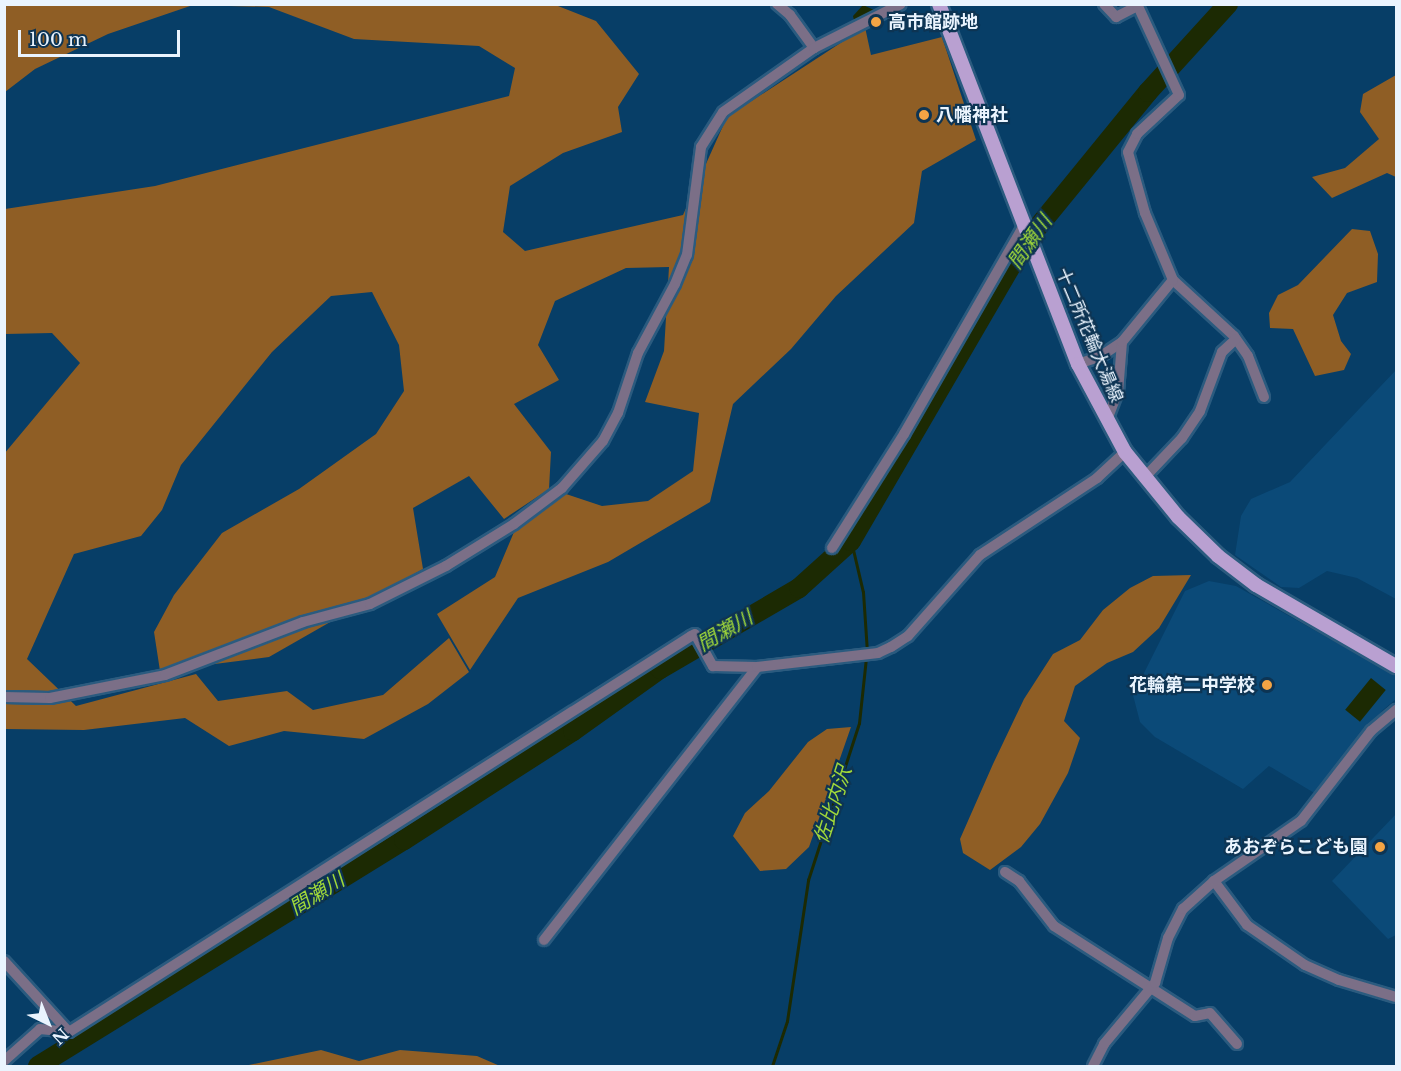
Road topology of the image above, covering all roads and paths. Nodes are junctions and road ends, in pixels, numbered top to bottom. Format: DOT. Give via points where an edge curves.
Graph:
graph roads {
  1 [pos="777,4"];
  2 [pos="901,4"];
  3 [pos="939,4"];
  4 [pos="1104,4"];
  5 [pos="1137,5"];
  6 [pos="814,48"];
  7 [pos="1024,230"];
  8 [pos="1173,280"];
  9 [pos="1236,339"];
  10 [pos="1122,342"];
  11 [pos="1078,364"];
  12 [pos="1264,397"];
  13 [pos="1107,420"];
  14 [pos="1125,452"];
  15 [pos="1144,478"];
  16 [pos="832,548"];
  17 [pos="1396,666"];
  18 [pos="757,667"];
  19 [pos="4,697"];
  20 [pos="1396,710"];
  21 [pos="1005,872"];
  22 [pos="1214,881"];
  23 [pos="544,940"];
  24 [pos="4,961"];
  25 [pos="1151,988"];
  26 [pos="1396,997"];
  27 [pos="69,1032"];
  28 [pos="1237,1044"];
  29 [pos="4,1061"];
  30 [pos="1093,1066"];
  1 -- 6 [label="street"];
  2 -- 6 [label="street"];
  3 -- 7 [label="main road, 十二所花輪大湯線"];
  4 -- 5 [label="street" via="1116,17"];
  5 -- 8 [label="street" via="1179,95 1137,134 1128,152 1145,213"];
  6 -- 19 [label="street" via="723,112 709,132 701,147 687,255 638,353 618,413 603,441 562,488 514,524 446,566 370,604 303,621 165,675 50,698"];
  7 -- 11 [label="main road, 十二所花輪大湯線"];
  7 -- 16 [label="street"];
  8 -- 9 [label="street" via="1207,307"];
  8 -- 10 [label="street"];
  9 -- 12 [label="street" via="1248,356"];
  9 -- 15 [label="street" via="1222,352 1200,411 1182,438"];
  10 -- 11 [label="street" via="1101,356"];
  10 -- 13 [label="street" via="1118,392"];
  11 -- 13 [label="main road, 十二所花輪大湯線"];
  13 -- 14 [label="main road, 十二所花輪大湯線"];
  14 -- 15 [label="main road, 十二所花輪大湯線"];
  14 -- 18 [label="street" via="1097,478 980,555 908,636 878,653"];
  15 -- 17 [label="main road, 十二所花輪大湯線" via="1218,556 1256,585"];
  18 -- 23 [label="street"];
  18 -- 27 [label="street" via="713,666 695,634"];
  20 -- 22 [label="street" via="1371,731 1301,821"];
  21 -- 25 [label="street" via="1019,881 1054,926"];
  22 -- 25 [label="street" via="1183,909"];
  22 -- 26 [label="street" via="1247,925 1305,965"];
  24 -- 27 [label="street"];
  25 -- 28 [label="street" via="1195,1016 1210,1012"];
  25 -- 30 [label="street" via="1104,1044"];
  27 -- 29 [label="street" via="40,1029"];
}
